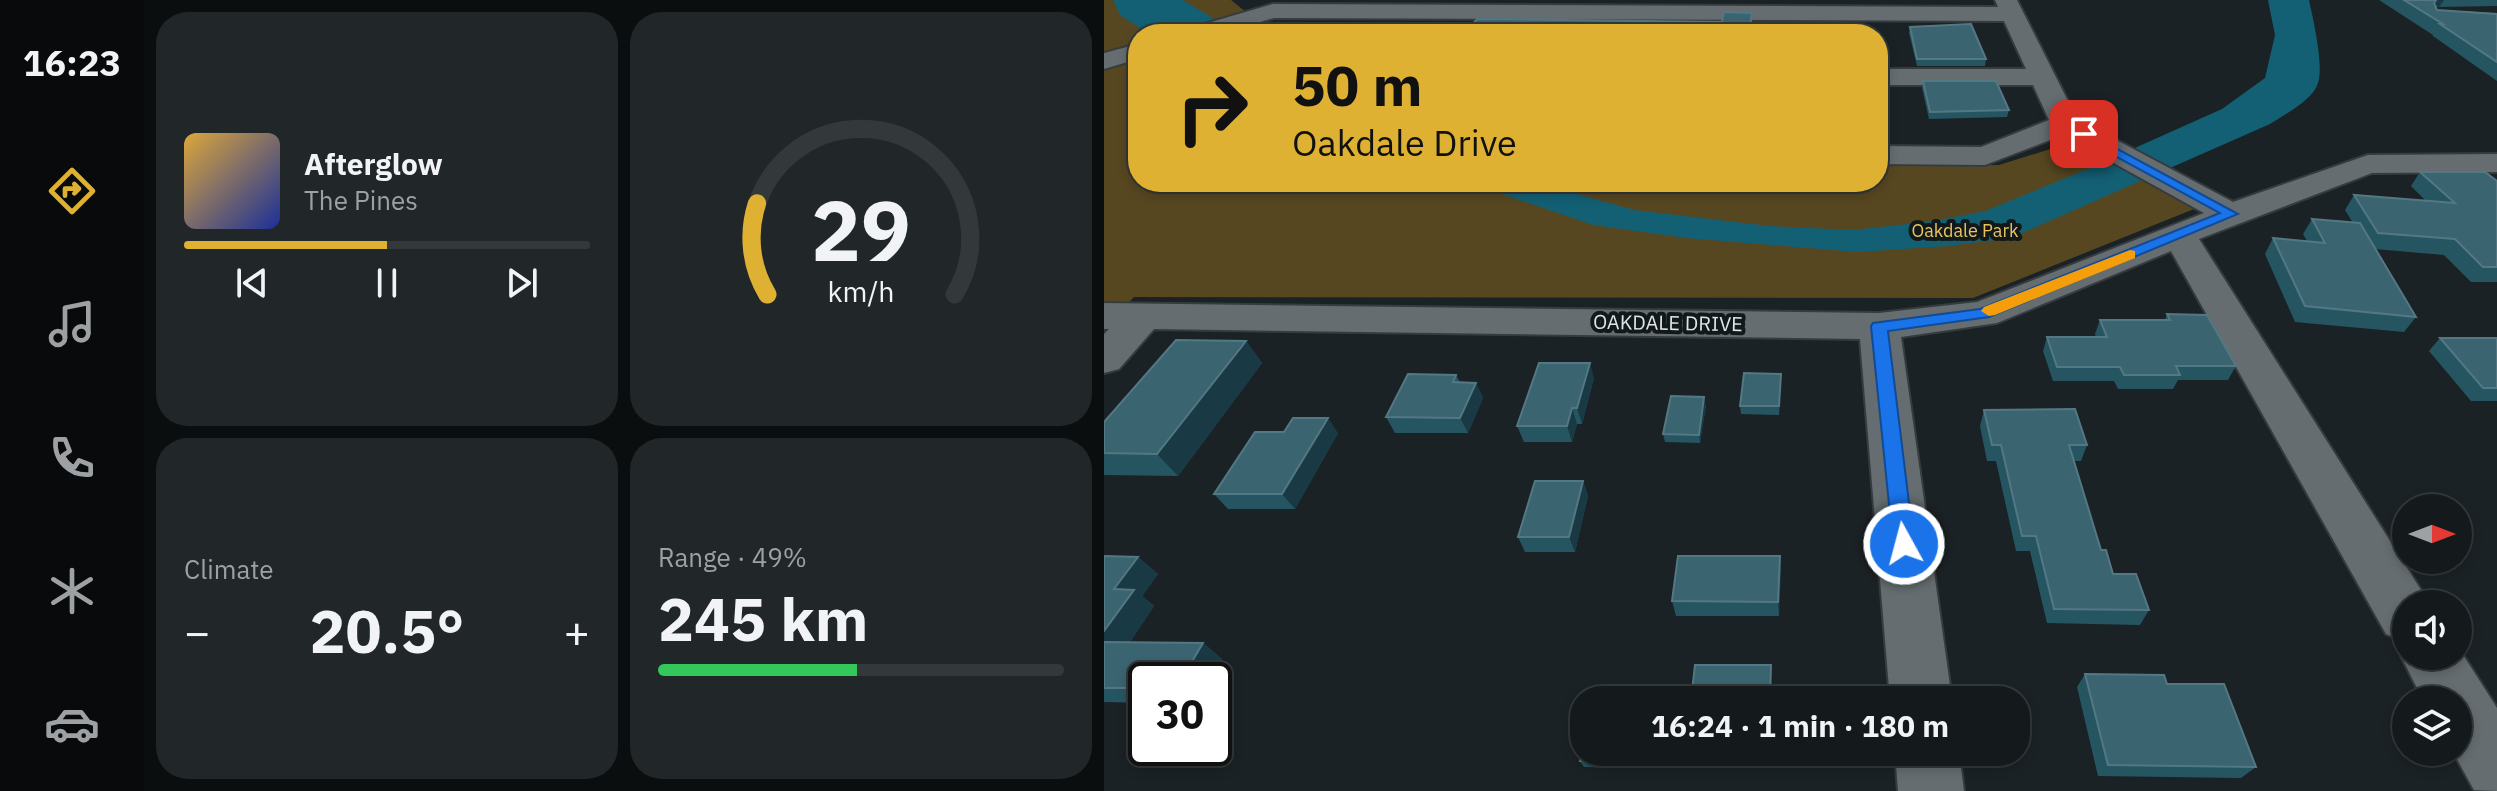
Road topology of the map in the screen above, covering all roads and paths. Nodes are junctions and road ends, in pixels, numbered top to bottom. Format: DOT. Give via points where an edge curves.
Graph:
graph roads {
  1 [pos="1532,6"];
  2 [pos="2010,7"];
  3 [pos="1274,8"];
  4 [pos="1225,24"];
  5 [pos="1888,77"];
  6 [pos="2043,77"];
  7 [pos="2065,124"];
  8 [pos="1888,155"];
  9 [pos="2497,163"];
  10 [pos="2203,215"];
  11 [pos="1104,316"];
  12 [pos="1144,316"];
  13 [pos="1879,326"];
  14 [pos="1104,359"];
  15 [pos="2393,590"];
  16 [pos="1919,686"];
  17 [pos="2472,726"];
  18 [pos="1928,766"];
  19 [pos="2497,767"];
  20 [pos="1931,791"];
  1 -- 2 [label="street"];
  1 -- 3 [label="street"];
  2 -- 6 [label="street"];
  3 -- 4 [label="street"];
  5 -- 6 [label="street"];
  6 -- 7 [label="street"];
  7 -- 8 [label="street" via="1985,156"];
  7 -- 10 [label="street"];
  9 -- 10 [label="street, OAKDALE DRIVE" via="2368,164"];
  10 -- 13 [label="street, OAKDALE DRIVE" via="1983,314"];
  10 -- 15 [label="street"];
  11 -- 12 [label="street, OAKDALE DRIVE"];
  12 -- 13 [label="street, OAKDALE DRIVE"];
  12 -- 14 [label="street"];
  13 -- 16 [label="street"];
  17 -- 19 [label="street"];
  18 -- 20 [label="street"];
}
